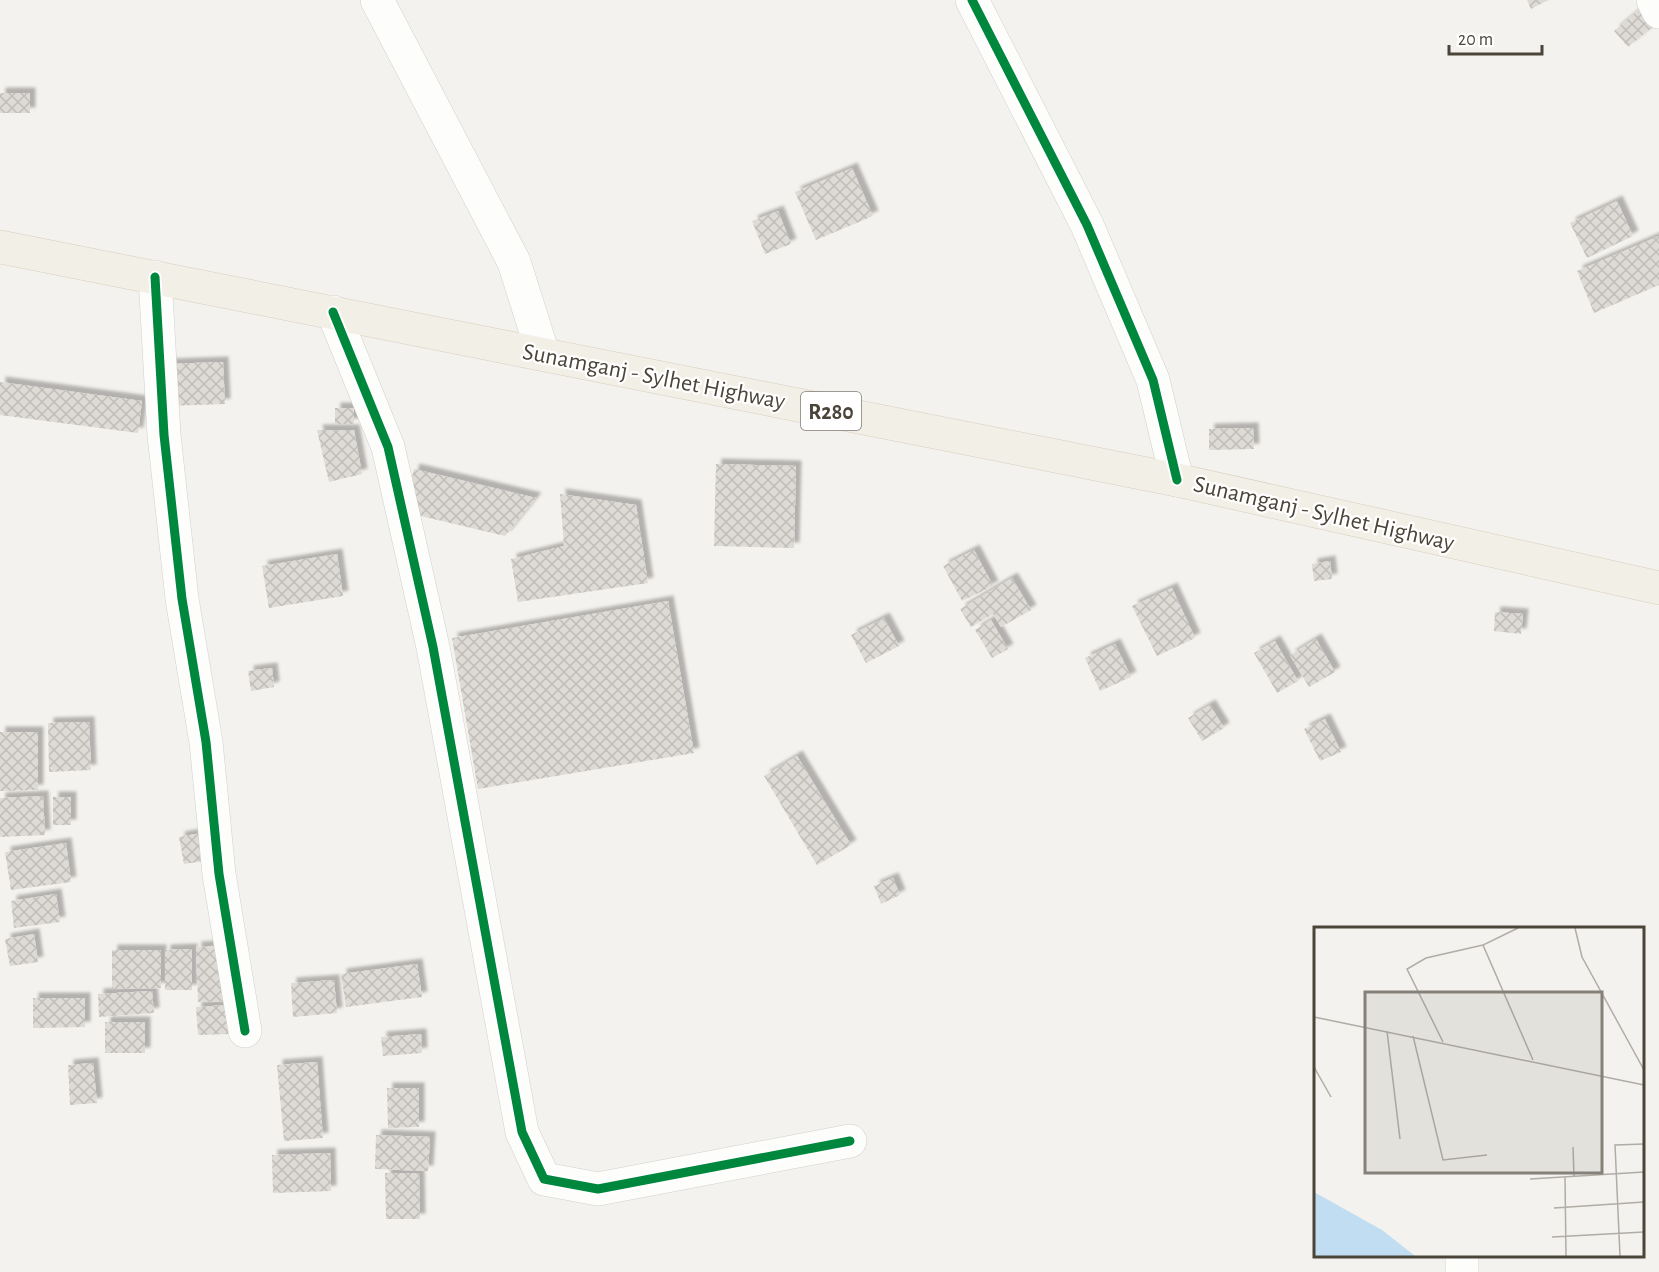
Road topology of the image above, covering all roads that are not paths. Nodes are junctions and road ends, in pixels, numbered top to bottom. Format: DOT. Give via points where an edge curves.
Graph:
graph roads {
  1 [pos="377,0"];
  2 [pos="972,0"];
  3 [pos="1653,0"];
  4 [pos="1659,12"];
  5 [pos="0,247"];
  6 [pos="154,277"];
  7 [pos="333,312"];
  8 [pos="543,354"];
  9 [pos="1177,480"];
  10 [pos="1659,588"];
  11 [pos="245,1031"];
  12 [pos="850,1141"];
  1 -- 8 [label="street" via="514,262"];
  2 -- 9 [label="street" via="1087,225 1154,380"];
  3 -- 4 [label="street"];
  5 -- 6 [label="main road, Sunamganj - Sylhet Highway / R280"];
  6 -- 7 [label="main road, Sunamganj - Sylhet Highway / R280"];
  6 -- 11 [label="street" via="164,435 182,599 206,742 219,874"];
  7 -- 8 [label="main road, Sunamganj - Sylhet Highway / R280"];
  7 -- 12 [label="street" via="388,447 433,646 522,1132 544,1179 598,1189"];
  8 -- 9 [label="main road, Sunamganj - Sylhet Highway / R280"];
  9 -- 10 [label="main road, Sunamganj - Sylhet Highway / R280"];
}
